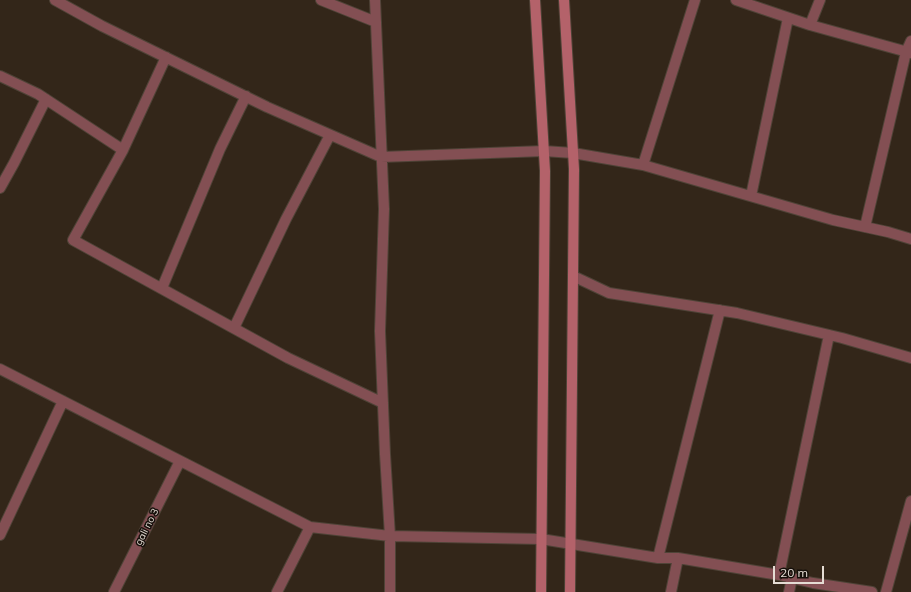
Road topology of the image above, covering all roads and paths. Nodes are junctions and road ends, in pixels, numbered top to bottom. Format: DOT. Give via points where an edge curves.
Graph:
graph roads {
  1 [pos="55,0"];
  2 [pos="321,0"];
  3 [pos="375,0"];
  4 [pos="535,0"];
  5 [pos="564,0"];
  6 [pos="695,0"];
  7 [pos="736,0"];
  8 [pos="820,0"];
  9 [pos="788,18"];
  10 [pos="376,22"];
  11 [pos="810,25"];
  12 [pos="911,41"];
  13 [pos="909,52"];
  14 [pos="166,57"];
  15 [pos="0,76"];
  16 [pos="246,96"];
  17 [pos="46,99"];
  18 [pos="330,134"];
  19 [pos="123,150"];
  20 [pos="544,151"];
  21 [pos="574,154"];
  22 [pos="381,157"];
  23 [pos="643,165"];
  24 [pos="0,188"];
  25 [pos="751,196"];
  26 [pos="865,227"];
  27 [pos="911,239"];
  28 [pos="573,276"];
  29 [pos="162,288"];
  30 [pos="720,310"];
  31 [pos="234,328"];
  32 [pos="829,335"];
  33 [pos="911,358"];
  34 [pos="0,369"];
  35 [pos="63,401"];
  36 [pos="383,403"];
  37 [pos="180,461"];
  38 [pos="911,501"];
  39 [pos="310,527"];
  40 [pos="0,535"];
  41 [pos="390,536"];
  42 [pos="541,539"];
  43 [pos="570,544"];
  44 [pos="658,558"];
  45 [pos="678,558"];
  46 [pos="779,575"];
  47 [pos="792,578"];
  48 [pos="114,592"];
  49 [pos="277,592"];
  50 [pos="390,592"];
  51 [pos="541,592"];
  52 [pos="570,592"];
  53 [pos="671,592"];
  54 [pos="789,592"];
  55 [pos="872,592"];
  56 [pos="886,592"];
  1 -- 14 [label="street"];
  2 -- 10 [label="street"];
  3 -- 10 [label="street"];
  4 -- 20 [label="street"];
  5 -- 21 [label="street"];
  6 -- 23 [label="street"];
  7 -- 9 [label="street"];
  8 -- 11 [label="street"];
  9 -- 11 [label="street"];
  9 -- 25 [label="street"];
  10 -- 22 [label="street"];
  11 -- 13 [label="street"];
  12 -- 13 [label="street"];
  13 -- 26 [label="street"];
  14 -- 16 [label="street"];
  14 -- 19 [label="street"];
  15 -- 17 [label="street"];
  16 -- 18 [label="street"];
  16 -- 29 [label="street" via="220,149"];
  17 -- 19 [label="street"];
  17 -- 24 [label="street"];
  18 -- 22 [label="street"];
  18 -- 31 [label="street"];
  19 -- 29 [label="street" via="73,240"];
  20 -- 21 [label="street"];
  20 -- 22 [label="street"];
  20 -- 42 [label="street"];
  21 -- 23 [label="street"];
  21 -- 28 [label="street"];
  22 -- 36 [label="street" via="384,209 380,331"];
  23 -- 25 [label="street"];
  25 -- 26 [label="street"];
  26 -- 27 [label="street"];
  28 -- 30 [label="street" via="609,294"];
  28 -- 43 [label="street"];
  29 -- 31 [label="street"];
  30 -- 32 [label="street"];
  30 -- 44 [label="street"];
  31 -- 36 [label="street" via="288,358"];
  32 -- 33 [label="street"];
  32 -- 46 [label="street"];
  34 -- 35 [label="street"];
  35 -- 37 [label="street"];
  35 -- 40 [label="street"];
  36 -- 41 [label="street"];
  37 -- 39 [label="street"];
  37 -- 48 [label="street, gali no 3"];
  38 -- 56 [label="street"];
  39 -- 41 [label="street"];
  39 -- 49 [label="street"];
  41 -- 42 [label="street"];
  41 -- 50 [label="street"];
  42 -- 43 [label="street"];
  42 -- 51 [label="street"];
  43 -- 44 [label="street"];
  43 -- 52 [label="street"];
  44 -- 45 [label="street"];
  45 -- 46 [label="street"];
  45 -- 53 [label="street"];
  46 -- 47 [label="street"];
  47 -- 54 [label="street"];
  47 -- 55 [label="street"];
}
